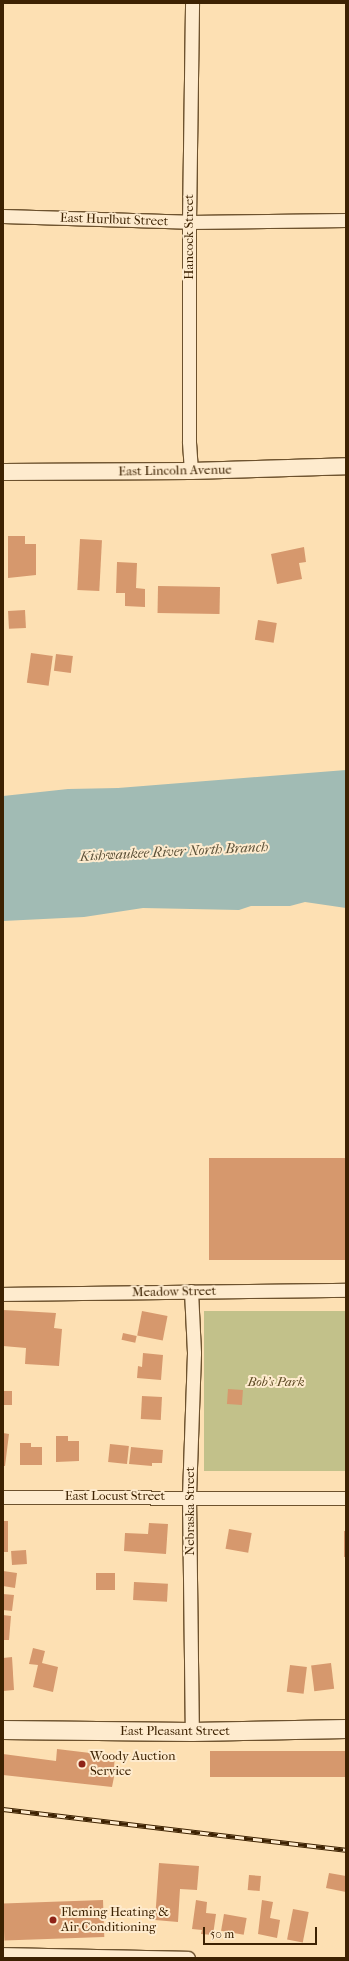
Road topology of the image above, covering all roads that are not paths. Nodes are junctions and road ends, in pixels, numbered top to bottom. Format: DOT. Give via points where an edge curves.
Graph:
graph roads {
  1 [pos="192,3"];
  2 [pos="3,216"];
  3 [pos="346,220"];
  4 [pos="189,222"];
  5 [pos="346,466"];
  6 [pos="191,471"];
  7 [pos="3,472"];
  8 [pos="346,1290"];
  9 [pos="191,1291"];
  10 [pos="3,1294"];
  11 [pos="3,1496"];
  12 [pos="189,1496"];
  13 [pos="346,1498"];
  14 [pos="3,1730"];
  15 [pos="346,1730"];
  16 [pos="192,1732"];
  17 [pos="3,1954"];
  18 [pos="188,1958"];
  1 -- 4 [label="street, Hancock Street"];
  2 -- 4 [label="street, East Hurlbut Street"];
  3 -- 4 [label="street, East Hurlbut Street"];
  4 -- 6 [label="street, Hancock Street"];
  5 -- 6 [label="street, East Lincoln Avenue"];
  6 -- 7 [label="street, East Lincoln Avenue"];
  8 -- 9 [label="street, Meadow Street"];
  9 -- 10 [label="street, Meadow Street"];
  9 -- 12 [label="street, Nebraska Street" via="194,1353"];
  11 -- 12 [label="street, East Locust Street"];
  12 -- 13 [label="street, East Locust Street"];
  12 -- 16 [label="street, Nebraska Street"];
  14 -- 16 [label="main road, East Pleasant Street"];
  15 -- 16 [label="main road, East Pleasant Street"];
  17 -- 18 [label="street"];
}
